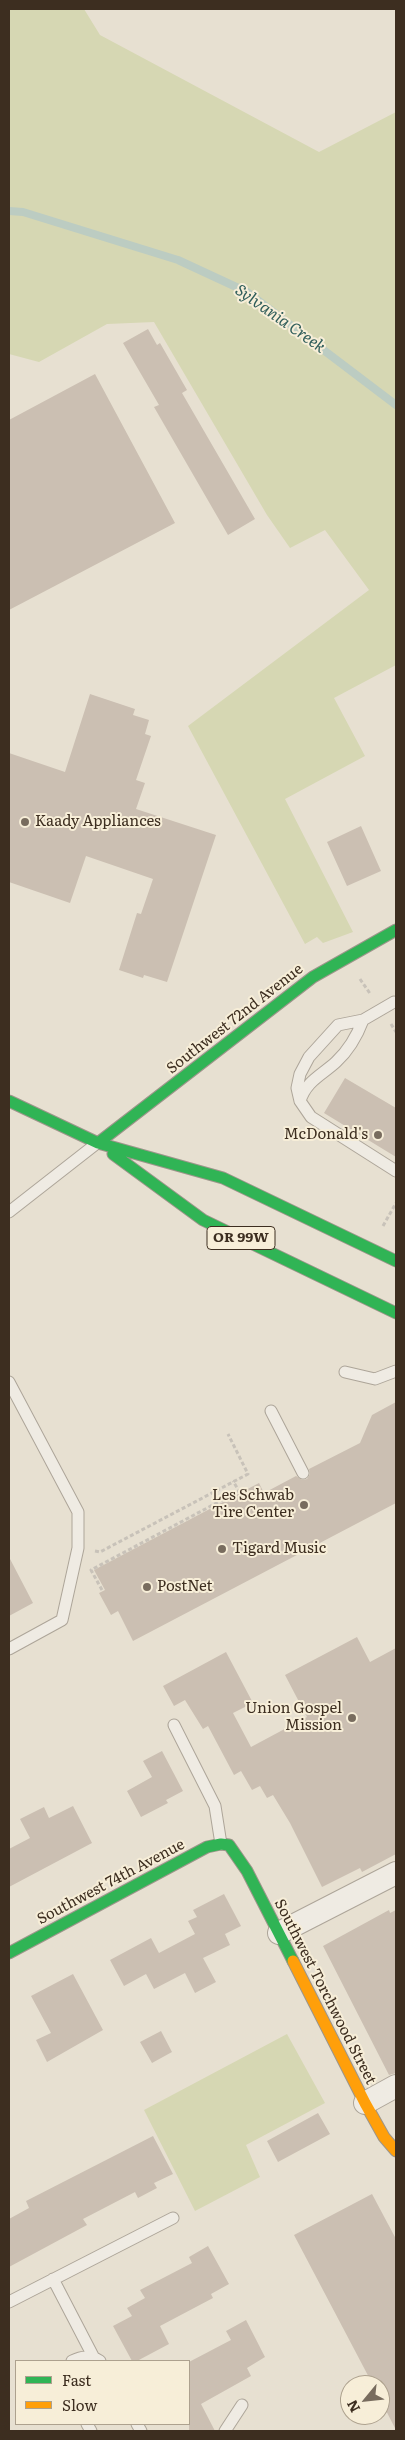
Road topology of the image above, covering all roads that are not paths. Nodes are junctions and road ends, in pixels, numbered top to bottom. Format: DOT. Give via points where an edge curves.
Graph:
graph roads {
  1 [pos="396,930"];
  2 [pos="394,1002"];
  3 [pos="363,1020"];
  4 [pos="9,1101"];
  5 [pos="300,1101"];
  6 [pos="98,1143"];
  7 [pos="396,1171"];
  8 [pos="9,1212"];
  9 [pos="396,1261"];
  10 [pos="396,1313"];
  11 [pos="396,1371"];
  12 [pos="345,1372"];
  13 [pos="9,1382"];
  14 [pos="271,1411"];
  15 [pos="303,1472"];
  16 [pos="9,1649"];
  17 [pos="174,1725"];
  18 [pos="225,1844"];
  19 [pos="396,1873"];
  20 [pos="279,1933"];
  21 [pos="9,1953"];
  22 [pos="396,2086"];
  23 [pos="365,2103"];
  24 [pos="396,2151"];
  25 [pos="173,2218"];
  26 [pos="53,2279"];
  27 [pos="9,2302"];
  28 [pos="96,2359"];
  29 [pos="74,2360"];
  30 [pos="242,2404"];
  31 [pos="225,2431"];
  1 -- 6 [label="main road, Southwest 72nd Avenue" via="313,977"];
  2 -- 3 [label="lane"];
  3 -- 5 [label="lane" via="356,1038 337,1062 304,1088"];
  3 -- 5 [label="lane" via="338,1025 319,1044 300,1074 297,1088"];
  4 -- 6 [label="main road, OR 99W"];
  5 -- 7 [label="lane" via="311,1117"];
  6 -- 8 [label="lane"];
  6 -- 9 [label="main road, OR 99W" via="223,1178"];
  6 -- 10 [label="main road, OR 99W" via="203,1220"];
  11 -- 12 [label="lane" via="375,1379"];
  13 -- 16 [label="lane" via="78,1512 78,1548 62,1620"];
  14 -- 15 [label="lane"];
  17 -- 18 [label="lane" via="215,1806"];
  18 -- 20 [label="main road, Southwest Torchwood Street" via="247,1871"];
  18 -- 21 [label="main road, Southwest 74th Avenue" via="206,1847"];
  19 -- 20 [label="street"];
  20 -- 23 [label="main road, Southwest Torchwood Street"];
  22 -- 23 [label="street"];
  23 -- 24 [label="main road, Southwest Torchwood Street"];
  25 -- 26 [label="lane"];
  26 -- 27 [label="lane"];
  26 -- 28 [label="lane"];
  28 -- 29 [label="lane" via="80,2357"];
  30 -- 31 [label="lane"];
}
